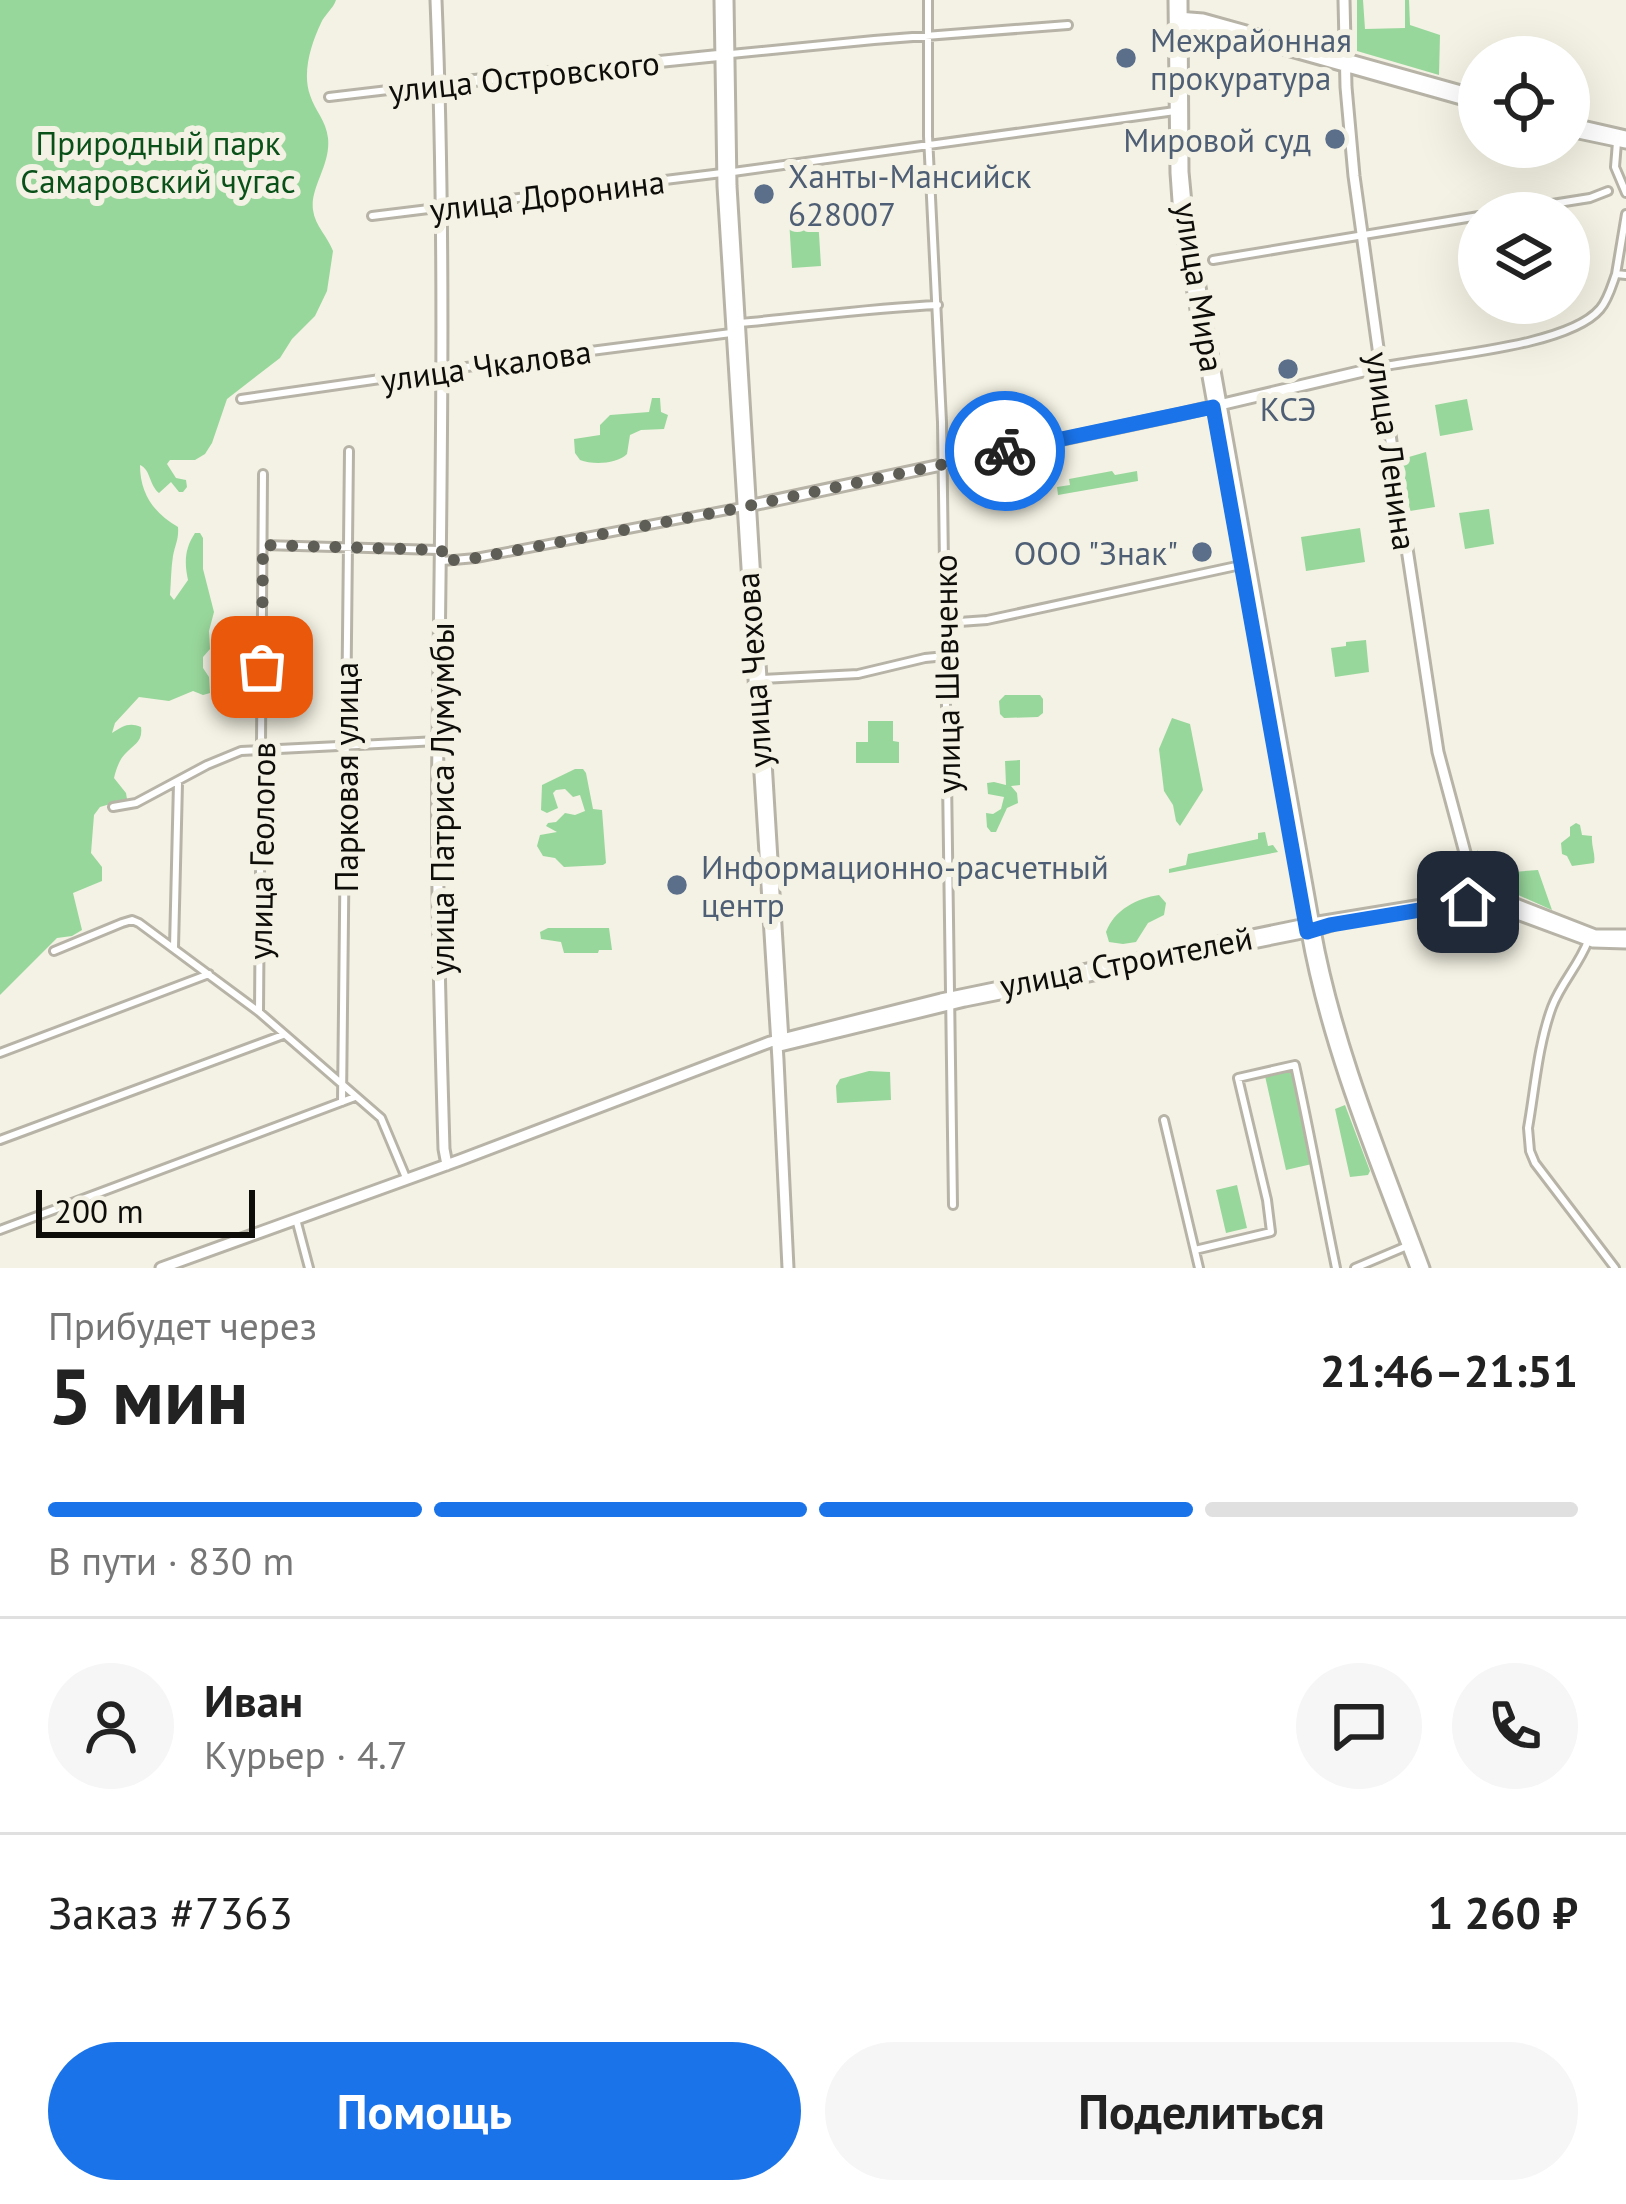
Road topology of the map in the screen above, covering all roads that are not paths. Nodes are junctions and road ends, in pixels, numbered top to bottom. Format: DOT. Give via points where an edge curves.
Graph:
graph roads {
  1 [pos="436,0"];
  2 [pos="724,0"];
  3 [pos="928,0"];
  4 [pos="1178,0"];
  5 [pos="1344,0"];
  6 [pos="1178,21"];
  7 [pos="1068,25"];
  8 [pos="928,35"];
  9 [pos="724,55"];
  10 [pos="1345,61"];
  11 [pos="440,84"];
  12 [pos="1458,94"];
  13 [pos="329,98"];
  14 [pos="1179,111"];
  15 [pos="1590,132"];
  16 [pos="1622,139"];
  17 [pos="928,146"];
  18 [pos="726,173"];
  19 [pos="1609,191"];
  20 [pos="1626,193"];
  21 [pos="1590,198"];
  22 [pos="442,209"];
  23 [pos="1626,214"];
  24 [pos="372,217"];
  25 [pos="1458,220"];
  26 [pos="1362,236"];
  27 [pos="1213,260"];
  28 [pos="1616,274"];
  29 [pos="1626,275"];
  30 [pos="938,305"];
  31 [pos="740,323"];
  32 [pos="732,333"];
  33 [pos="1380,367"];
  34 [pos="443,370"];
  35 [pos="241,399"];
  36 [pos="1216,406"];
  37 [pos="349,452"];
  38 [pos="943,464"];
  39 [pos="263,474"];
  40 [pos="747,506"];
  41 [pos="263,545"];
  42 [pos="347,547"];
  43 [pos="442,555"];
  44 [pos="1245,564"];
  45 [pos="945,623"];
  46 [pos="946,656"];
  47 [pos="758,680"];
  48 [pos="438,741"];
  49 [pos="345,746"];
  50 [pos="262,748"];
  51 [pos="178,782"];
  52 [pos="113,807"];
  53 [pos="1478,899"];
  54 [pos="1311,927"];
  55 [pos="1589,937"];
  56 [pos="1626,939"];
  57 [pos="174,947"];
  58 [pos="54,950"];
  59 [pos="209,974"];
  60 [pos="950,1000"];
  61 [pos="259,1012"];
  62 [pos="283,1035"];
  63 [pos="780,1043"];
  64 [pos="0,1054"];
  65 [pos="343,1088"];
  66 [pos="355,1097"];
  67 [pos="342,1102"];
  68 [pos="1164,1120"];
  69 [pos="0,1140"];
  70 [pos="447,1165"];
  71 [pos="407,1180"];
  72 [pos="953,1205"];
  73 [pos="296,1219"];
  74 [pos="0,1230"];
  75 [pos="1411,1244"];
  76 [pos="1195,1250"];
  77 [pos="161,1268"];
  78 [pos="309,1268"];
  79 [pos="790,1268"];
  80 [pos="1199,1268"];
  81 [pos="1336,1268"];
  82 [pos="1355,1268"];
  83 [pos="1420,1268"];
  84 [pos="1616,1268"];
  1 -- 11 [label="main road, улица Патриса Лумумбы"];
  2 -- 9 [label="main road, улица Чехова"];
  3 -- 8 [label="street, улица Шевченко"];
  4 -- 6 [label="main road, улица Мира"];
  5 -- 10 [label="main road, улица Ленина"];
  6 -- 10 [label="main road"];
  6 -- 14 [label="main road, улица Мира"];
  7 -- 8 [label="street, улица Островского"];
  8 -- 9 [label="street, улица Островского"];
  8 -- 17 [label="street, улица Шевченко"];
  9 -- 11 [label="main road, улица Островского"];
  9 -- 18 [label="main road, улица Чехова"];
  10 -- 12 [label="main road"];
  10 -- 26 [label="main road, улица Ленина"];
  11 -- 13 [label="street, улица Островского"];
  11 -- 22 [label="main road, улица Патриса Лумумбы"];
  14 -- 17 [label="street, улица Доронина"];
  14 -- 36 [label="main road, улица Мира" via="1177,198"];
  15 -- 16 [label="main road"];
  16 -- 20 [label="street" via="1615,167"];
  17 -- 18 [label="street, улица Доронина"];
  17 -- 30 [label="street, улица Шевченко"];
  18 -- 22 [label="street, улица Доронина"];
  18 -- 31 [label="main road, улица Чехова"];
  18 -- 32 [label="main road, улица Чехова"];
  19 -- 21 [label="street"];
  22 -- 24 [label="street, улица Доронина"];
  22 -- 34 [label="main road, улица Патриса Лумумбы"];
  23 -- 28 [label="street"];
  25 -- 26 [label="street"];
  26 -- 27 [label="street"];
  26 -- 33 [label="main road, улица Ленина"];
  28 -- 29 [label="street"];
  28 -- 33 [label="street" via="1599,311 1551,338"];
  30 -- 31 [label="street"];
  30 -- 38 [label="street, улица Шевченко"];
  31 -- 32 [label="main road"];
  31 -- 40 [label="main road, улица Чехова"];
  32 -- 34 [label="street, улица Чкалова"];
  32 -- 40 [label="main road, улица Чехова"];
  33 -- 36 [label="main road"];
  33 -- 53 [label="main road, улица Ленина" via="1439,756"];
  34 -- 35 [label="street, улица Чкалова"];
  34 -- 43 [label="main road, улица Патриса Лумумбы"];
  36 -- 38 [label="main road"];
  36 -- 44 [label="main road, улица Мира"];
  37 -- 42 [label="street, Парковая улица"];
  38 -- 40 [label="main road"];
  38 -- 45 [label="street, улица Шевченко"];
  39 -- 41 [label="street, улица Геологов"];
  40 -- 43 [label="street" via="476,558"];
  40 -- 47 [label="main road, улица Чехова"];
  41 -- 42 [label="street"];
  41 -- 50 [label="street, улица Геологов"];
  42 -- 43 [label="street"];
  42 -- 49 [label="street, Парковая улица"];
  43 -- 48 [label="main road, улица Патриса Лумумбы"];
  44 -- 45 [label="street"];
  44 -- 54 [label="main road, улица Мира"];
  45 -- 46 [label="street, улица Шевченко"];
  46 -- 47 [label="street" via="858,674"];
  46 -- 60 [label="street, улица Шевченко"];
  47 -- 63 [label="main road, улица Чехова"];
  48 -- 49 [label="street"];
  48 -- 70 [label="main road, улица Патриса Лумумбы"];
  49 -- 50 [label="street"];
  49 -- 65 [label="street, Парковая улица"];
  50 -- 51 [label="street"];
  50 -- 61 [label="street, улица Геологов"];
  51 -- 52 [label="street"];
  51 -- 57 [label="street"];
  53 -- 54 [label="main road, улица Строителей"];
  53 -- 55 [label="main road, улица Строителей" via="1508,901"];
  54 -- 60 [label="main road, улица Строителей"];
  54 -- 75 [label="main road, улица Мира"];
  55 -- 56 [label="main road, улица Строителей" via="1606,944"];
  55 -- 84 [label="street" via="1548,1017 1528,1144"];
  57 -- 58 [label="street" via="128,920"];
  57 -- 59 [label="street"];
  59 -- 61 [label="street"];
  59 -- 64 [label="street"];
  60 -- 63 [label="main road, улица Строителей"];
  60 -- 72 [label="street, улица Шевченко"];
  61 -- 62 [label="street"];
  62 -- 65 [label="street"];
  62 -- 69 [label="street"];
  63 -- 70 [label="main road, улица Строителей"];
  63 -- 79 [label="main road, улица Чехова"];
  65 -- 66 [label="street"];
  65 -- 67 [label="street, Парковая улица"];
  66 -- 67 [label="street"];
  66 -- 71 [label="street" via="384,1122"];
  67 -- 74 [label="street"];
  68 -- 76 [label="street"];
  70 -- 71 [label="main road, улица Строителей"];
  71 -- 73 [label="main road, улица Строителей"];
  73 -- 77 [label="main road, улица Строителей"];
  73 -- 78 [label="street"];
  75 -- 82 [label="street"];
  75 -- 83 [label="main road, улица Мира"];
  76 -- 80 [label="street"];
  76 -- 81 [label="street" via="1271,1232 1238,1078 1294,1065"];
}
